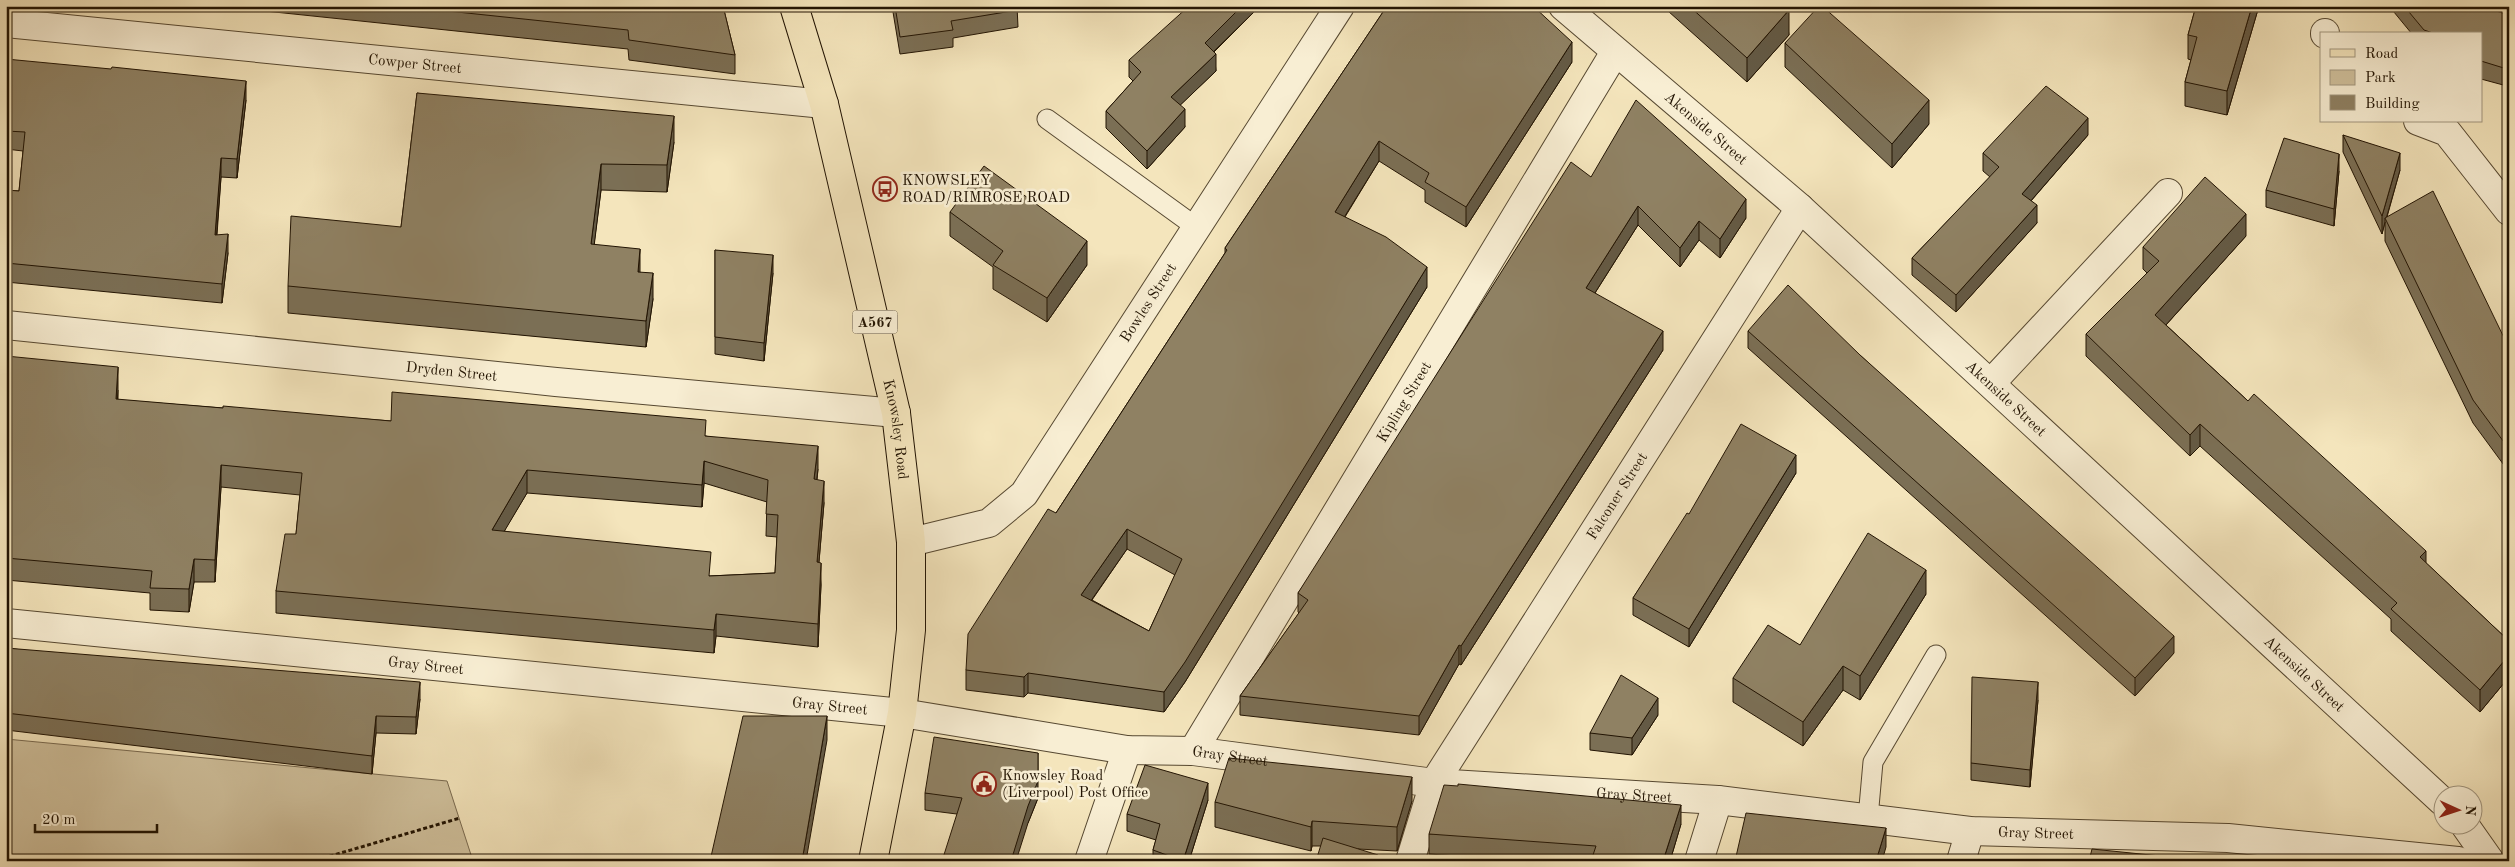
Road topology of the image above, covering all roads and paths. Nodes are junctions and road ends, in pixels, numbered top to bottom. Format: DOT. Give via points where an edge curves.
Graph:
graph roads {
  1 [pos="794,6"];
  2 [pos="1340,6"];
  3 [pos="1563,6"];
  4 [pos="6,23"];
  5 [pos="1615,52"];
  6 [pos="824,104"];
  7 [pos="1047,119"];
  8 [pos="2421,122"];
  9 [pos="2168,193"];
  10 [pos="1800,208"];
  11 [pos="2509,212"];
  12 [pos="1196,226"];
  13 [pos="6,324"];
  14 [pos="1991,383"];
  15 [pos="896,413"];
  16 [pos="911,542"];
  17 [pos="6,623"];
  18 [pos="1936,655"];
  19 [pos="902,713"];
  20 [pos="1127,750"];
  21 [pos="1193,751"];
  22 [pos="1434,783"];
  23 [pos="2432,792"];
  24 [pos="1718,800"];
  25 [pos="460,818"];
  26 [pos="1868,818"];
  27 [pos="1970,831"];
  28 [pos="2471,834"];
  29 [pos="2225,850"];
  30 [pos="291,861"];
  31 [pos="873,861"];
  32 [pos="1089,861"];
  33 [pos="1410,861"];
  34 [pos="1699,861"];
  35 [pos="1962,861"];
  36 [pos="2458,861"];
  37 [pos="2490,861"];
  1 -- 6 [label="main road, Knowsley Road / A567"];
  2 -- 12 [label="street, Bowles Street"];
  3 -- 5 [label="street, Akenside Street"];
  4 -- 6 [label="street, Cowper Street"];
  5 -- 10 [label="street, Akenside Street"];
  5 -- 21 [label="street, Kipling Street"];
  6 -- 15 [label="main road, Knowsley Road / A567"];
  7 -- 12 [label="lane"];
  8 -- 11 [label="street" via="2447,132"];
  9 -- 14 [label="street"];
  10 -- 14 [label="street, Akenside Street"];
  10 -- 22 [label="street, Falconer Street"];
  12 -- 16 [label="street, Bowles Street" via="1024,494 989,522"];
  13 -- 15 [label="street, Dryden Street" via="565,383"];
  14 -- 23 [label="street, Akenside Street"];
  15 -- 16 [label="main road, Knowsley Road / A567"];
  16 -- 19 [label="main road, Knowsley Road / A567" via="912,630"];
  17 -- 19 [label="street, Gray Street"];
  18 -- 26 [label="lane" via="1873,762"];
  19 -- 20 [label="street, Gray Street"];
  19 -- 31 [label="main road, Knowsley Road / A567"];
  20 -- 21 [label="street, Gray Street"];
  20 -- 32 [label="street"];
  21 -- 22 [label="street, Gray Street"];
  22 -- 24 [label="street, Gray Street"];
  22 -- 33 [label="street, Falconer Street"];
  24 -- 26 [label="street, Gray Street"];
  24 -- 34 [label="street"];
  25 -- 30 [label="path" via="328,857"];
  26 -- 27 [label="street, Gray Street"];
  27 -- 29 [label="street, Gray Street"];
  27 -- 35 [label="street"];
  28 -- 37 [label="street"];
  29 -- 36 [label="street, Gray Street"];
}
